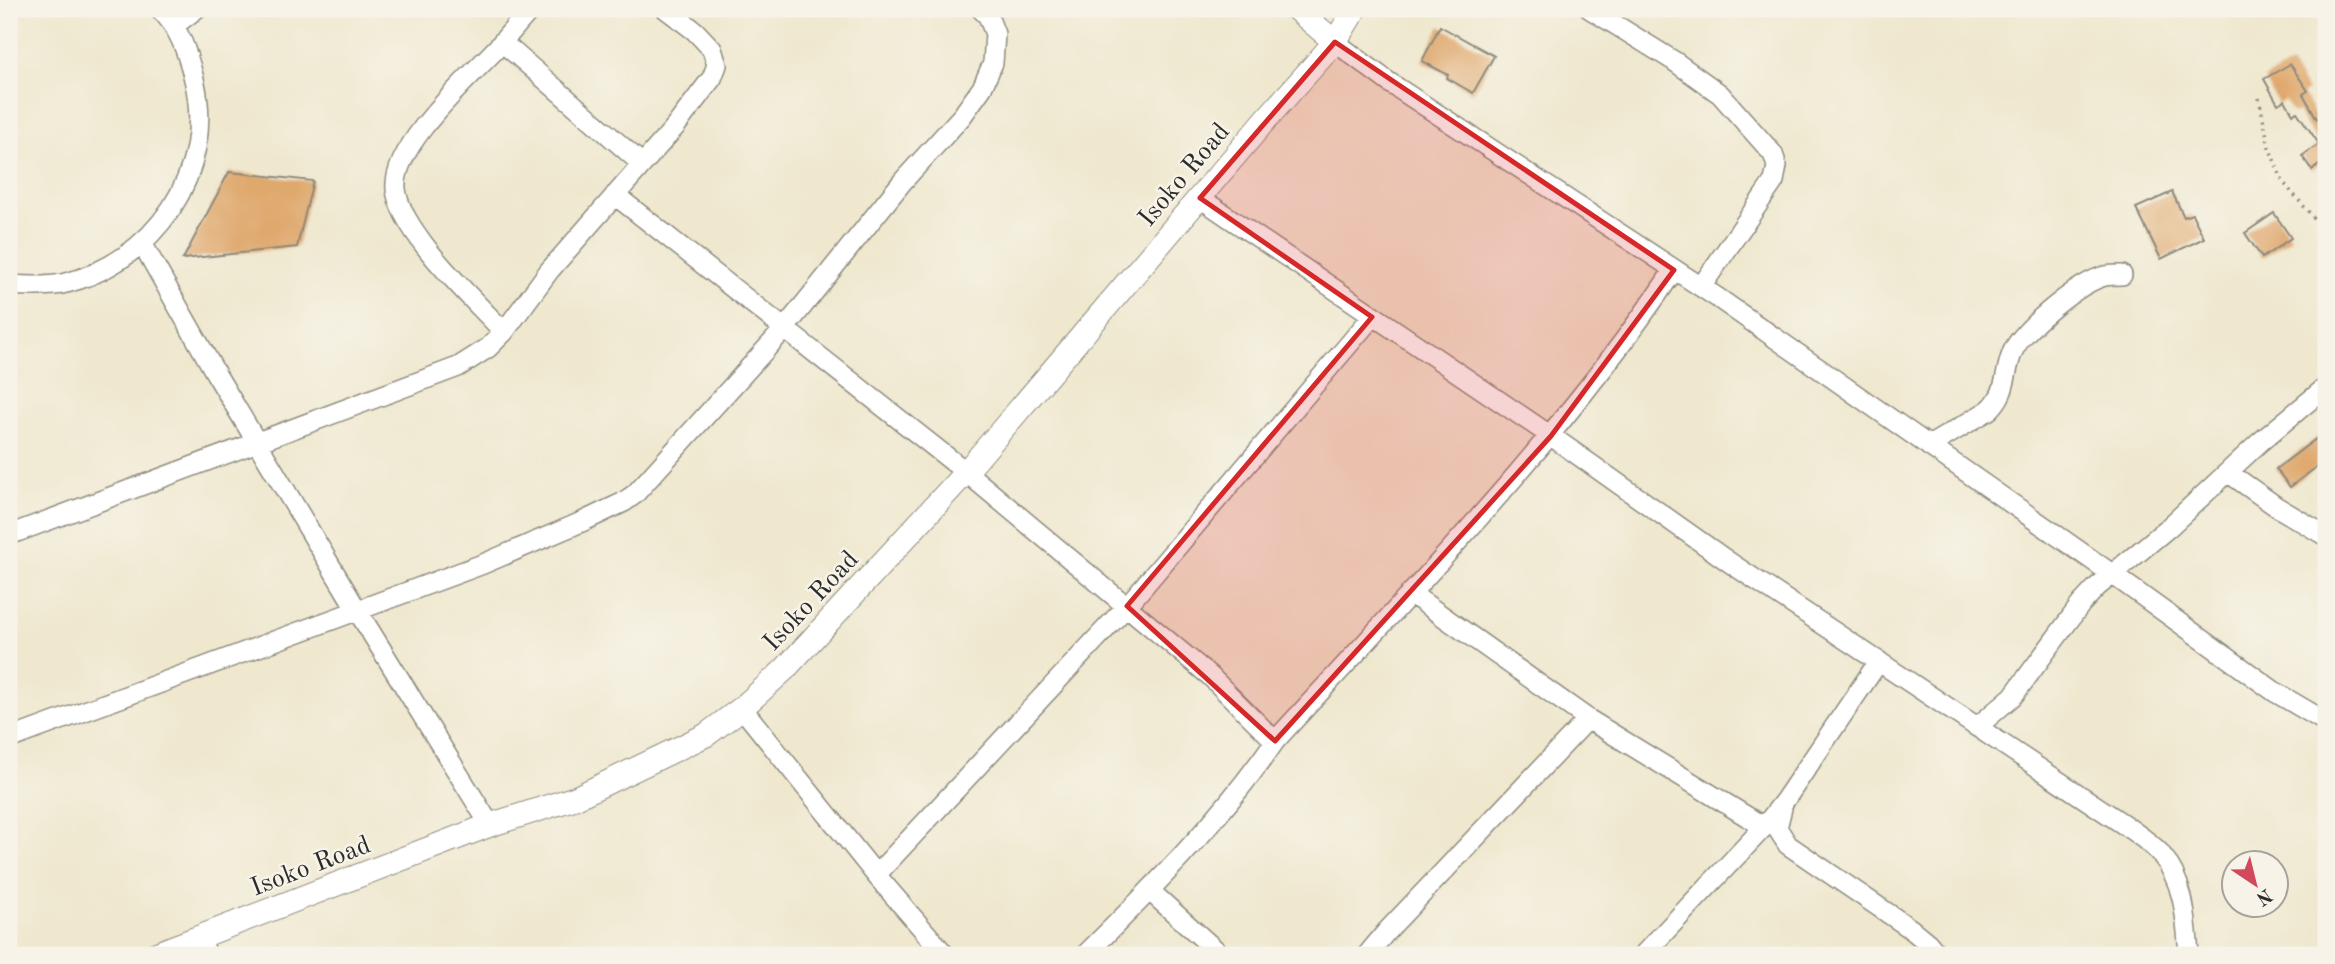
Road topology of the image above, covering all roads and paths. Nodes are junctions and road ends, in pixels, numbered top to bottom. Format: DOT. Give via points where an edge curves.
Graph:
graph roads {
  1 [pos="160,9"];
  2 [pos="196,9"];
  3 [pos="531,9"];
  4 [pos="666,9"];
  5 [pos="981,9"];
  6 [pos="1296,9"];
  7 [pos="1355,9"];
  8 [pos="1590,9"];
  9 [pos="175,25"];
  10 [pos="502,42"];
  11 [pos="1335,42"];
  12 [pos="2259,98"];
  13 [pos="642,164"];
  14 [pos="615,195"];
  15 [pos="1200,198"];
  16 [pos="2326,232"];
  17 [pos="142,243"];
  18 [pos="1674,270"];
  19 [pos="2122,275"];
  20 [pos="9,285"];
  21 [pos="1701,287"];
  22 [pos="1372,317"];
  23 [pos="785,328"];
  24 [pos="504,332"];
  25 [pos="2326,387"];
  26 [pos="1551,436"];
  27 [pos="258,443"];
  28 [pos="1929,446"];
  29 [pos="966,472"];
  30 [pos="2229,472"];
  31 [pos="9,535"];
  32 [pos="2326,536"];
  33 [pos="2112,574"];
  34 [pos="1410,593"];
  35 [pos="1128,606"];
  36 [pos="357,610"];
  37 [pos="1879,661"];
  38 [pos="742,708"];
  39 [pos="1588,719"];
  40 [pos="2326,722"];
  41 [pos="1977,727"];
  42 [pos="9,739"];
  43 [pos="1275,741"];
  44 [pos="1785,800"];
  45 [pos="490,825"];
  46 [pos="1764,827"];
  47 [pos="876,875"];
  48 [pos="1150,891"];
  49 [pos="204,946"];
  50 [pos="153,955"];
  51 [pos="945,955"];
  52 [pos="1085,955"];
  53 [pos="1221,955"];
  54 [pos="1367,955"];
  55 [pos="1643,955"];
  56 [pos="1938,955"];
  57 [pos="2189,955"];
  1 -- 9 [label="street"];
  2 -- 9 [label="street"];
  3 -- 10 [label="street"];
  4 -- 13 [label="street" via="704,40 717,65 712,78"];
  5 -- 23 [label="street" via="995,34 993,63 982,88"];
  6 -- 11 [label="street"];
  7 -- 11 [label="street, Isoko Road"];
  8 -- 21 [label="street" via="1720,94 1773,154 1777,166 1774,181"];
  9 -- 17 [label="street" via="199,100 197,150 180,197"];
  10 -- 13 [label="street"];
  10 -- 24 [label="street" via="417,136 403,159 396,188 409,221 428,250"];
  11 -- 15 [label="street, Isoko Road"];
  11 -- 18 [label="street"];
  12 -- 16 [label="path" via="2269,146 2283,182"];
  13 -- 14 [label="street"];
  14 -- 23 [label="street"];
  14 -- 24 [label="street"];
  15 -- 22 [label="street"];
  15 -- 29 [label="street, Isoko Road"];
  17 -- 20 [label="street" via="109,267 61,284"];
  17 -- 27 [label="street"];
  18 -- 21 [label="street"];
  18 -- 26 [label="street"];
  19 -- 28 [label="street" via="2105,276 2082,286 2045,315 2013,351 1997,402"];
  21 -- 28 [label="street"];
  22 -- 26 [label="street"];
  22 -- 35 [label="street"];
  23 -- 29 [label="street"];
  23 -- 36 [label="street" via="649,481 624,502 483,564"];
  24 -- 27 [label="street" via="458,367"];
  25 -- 30 [label="street"];
  26 -- 34 [label="street"];
  26 -- 37 [label="street"];
  27 -- 31 [label="street"];
  27 -- 36 [label="street"];
  28 -- 33 [label="street"];
  29 -- 35 [label="street"];
  29 -- 38 [label="street, Isoko Road" via="784,670"];
  30 -- 32 [label="street"];
  30 -- 33 [label="street"];
  33 -- 40 [label="street" via="2275,692"];
  33 -- 41 [label="street" via="2081,604 2013,696"];
  34 -- 39 [label="street"];
  34 -- 43 [label="street"];
  35 -- 43 [label="street" via="1210,676"];
  35 -- 47 [label="street"];
  36 -- 42 [label="street"];
  36 -- 45 [label="street"];
  37 -- 41 [label="street"];
  37 -- 44 [label="street"];
  38 -- 45 [label="street, Isoko Road" via="706,736 575,798"];
  38 -- 47 [label="street"];
  39 -- 46 [label="street"];
  39 -- 54 [label="street"];
  41 -- 57 [label="street" via="2159,851 2173,872 2184,903"];
  43 -- 48 [label="street"];
  44 -- 46 [label="street"];
  44 -- 56 [label="street" via="1777,828 1788,845 1910,929"];
  45 -- 49 [label="street, Isoko Road"];
  46 -- 55 [label="street"];
  47 -- 51 [label="street"];
  48 -- 52 [label="street"];
  48 -- 53 [label="street"];
  49 -- 50 [label="street, Isoko Road"];
}
